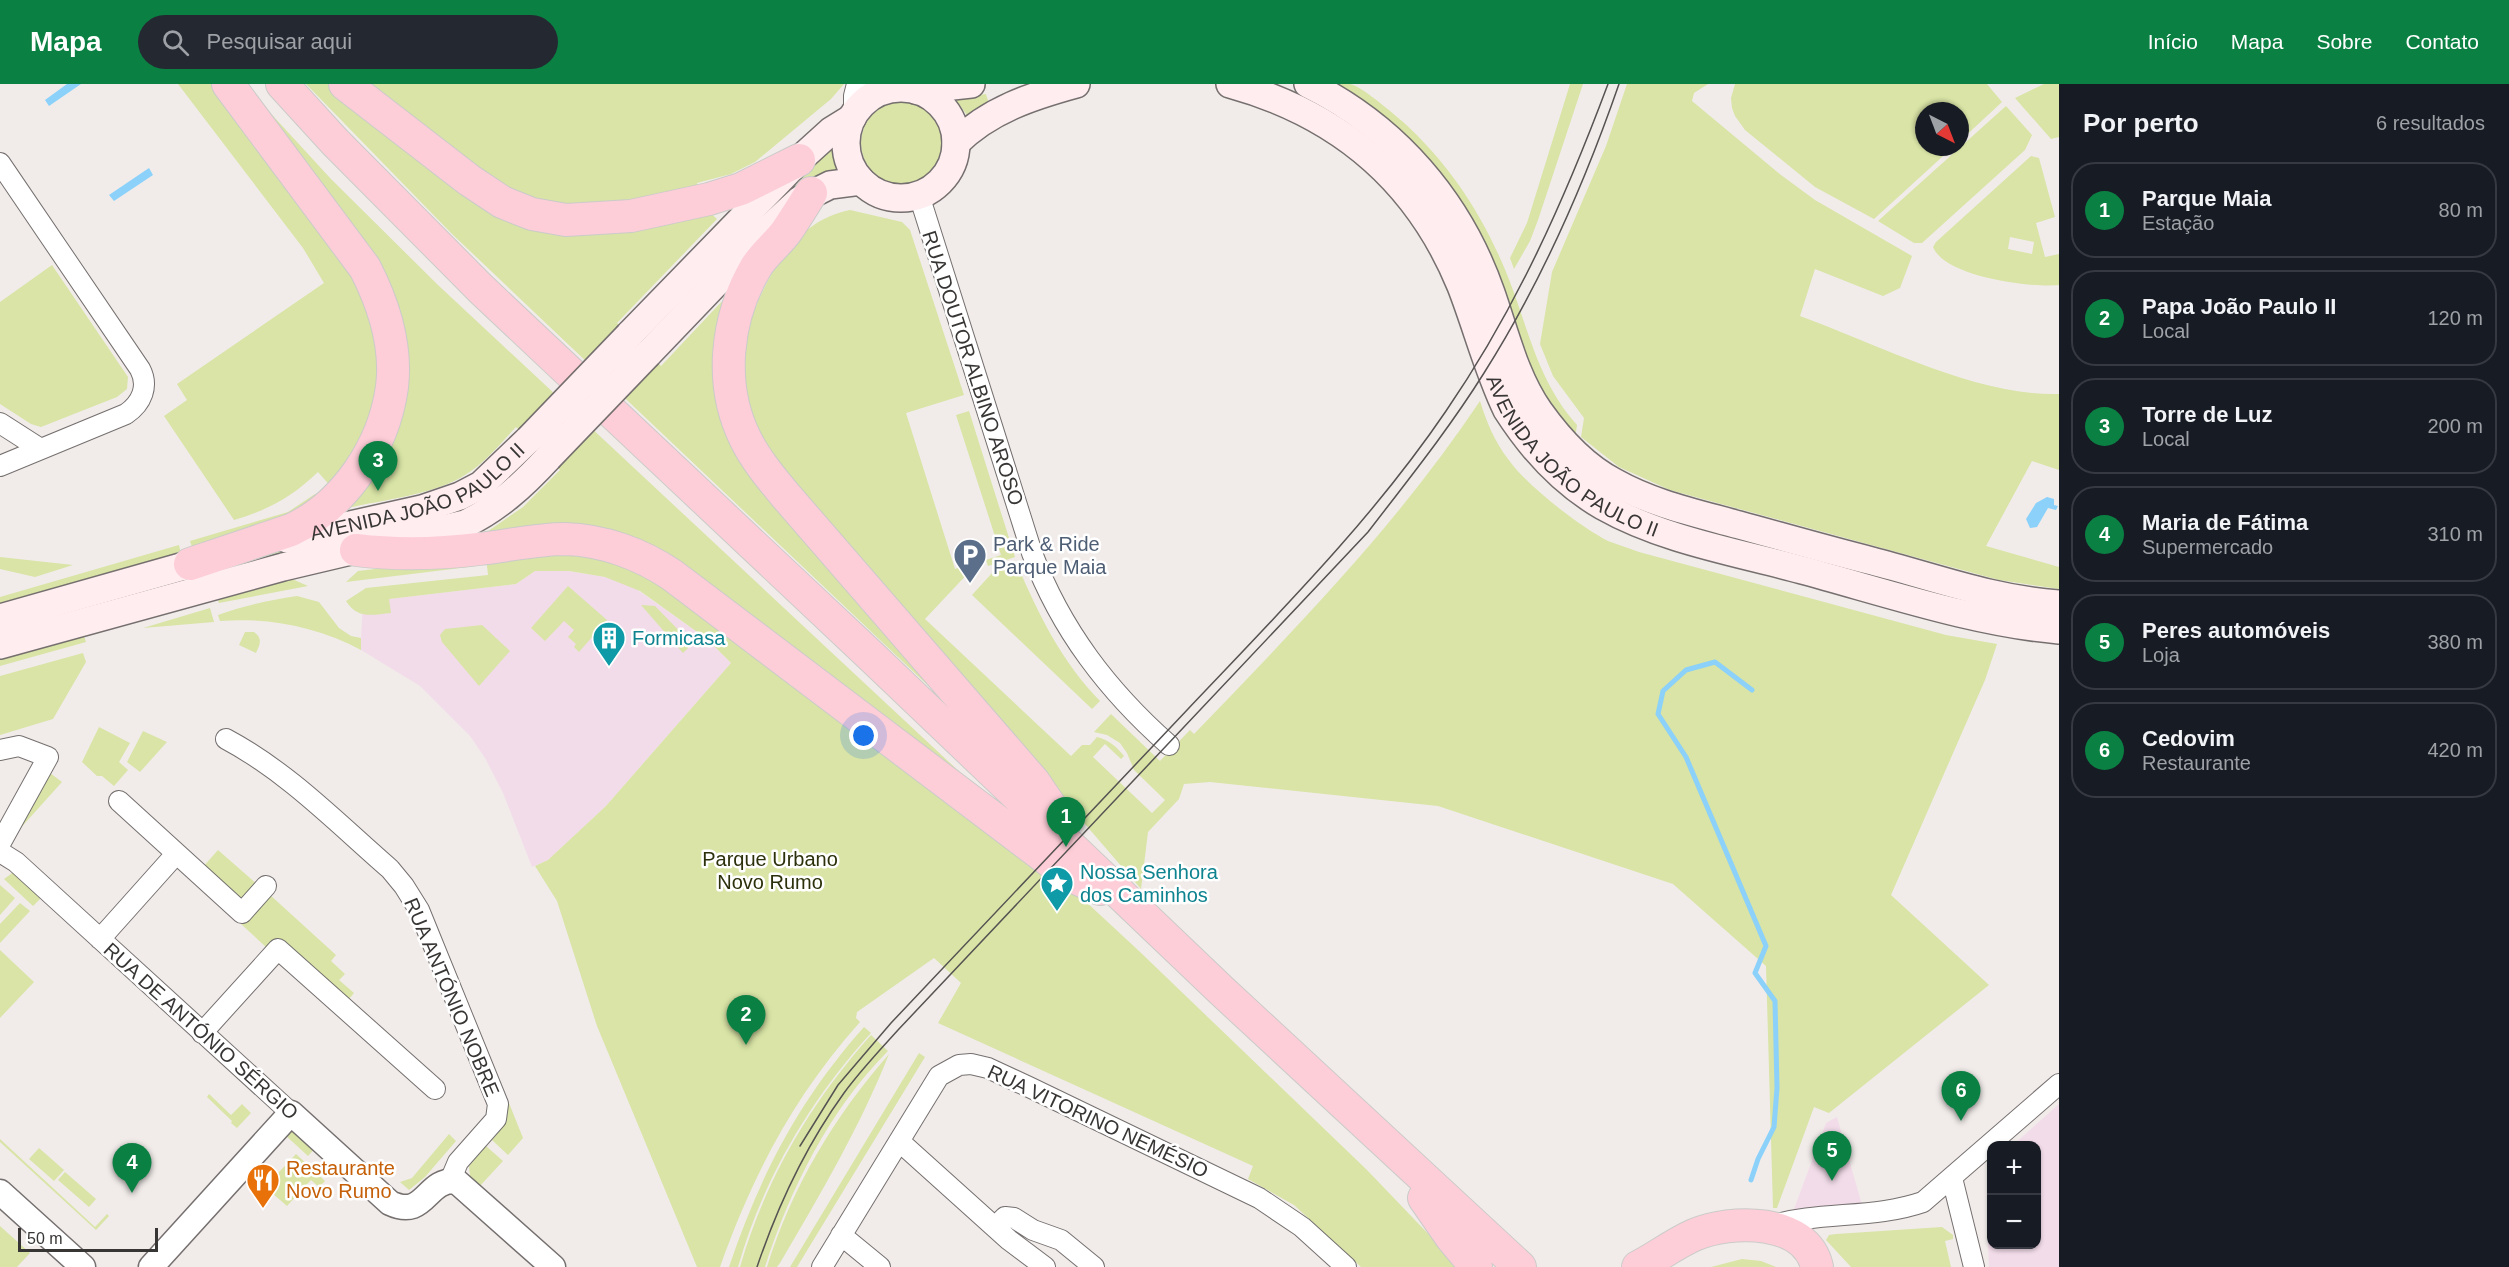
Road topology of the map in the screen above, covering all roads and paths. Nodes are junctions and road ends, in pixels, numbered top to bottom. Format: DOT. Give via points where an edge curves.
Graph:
graph roads {
  1 [pos="228,84"];
  2 [pos="269,84"];
  3 [pos="282,84"];
  4 [pos="345,84"];
  5 [pos="857,84"];
  6 [pos="971,84"];
  7 [pos="1076,84"];
  8 [pos="1230,84"];
  9 [pos="1308,84"];
  10 [pos="914,88"];
  11 [pos="853,116"];
  12 [pos="956,143"];
  13 [pos="799,160"];
  14 [pos="0,163"];
  15 [pos="861,181"];
  16 [pos="811,193"];
  17 [pos="920,195"];
  18 [pos="0,423"];
  19 [pos="39,448"];
  20 [pos="0,466"];
  21 [pos="356,550"];
  22 [pos="190,564"];
  23 [pos="2059,604"];
  24 [pos="0,618"];
  25 [pos="2059,630"];
  26 [pos="0,645"];
  27 [pos="226,739"];
  28 [pos="1170,745"];
  29 [pos="0,750"];
  30 [pos="119,801"];
  31 [pos="0,844"];
  32 [pos="0,852"];
  33 [pos="176,854"];
  34 [pos="1097,878"];
  35 [pos="266,886"];
  36 [pos="100,939"];
  37 [pos="202,1033"];
  38 [pos="2059,1084"];
  39 [pos="435,1089"];
  40 [pos="291,1113"];
  41 [pos="899,1141"];
  42 [pos="1952,1178"];
  43 [pos="450,1180"];
  44 [pos="0,1192"];
  45 [pos="1424,1198"];
  46 [pos="995,1227"];
  47 [pos="1767,1227"];
  48 [pos="1486,1234"];
  49 [pos="841,1235"];
  50 [pos="78,1265"];
  51 [pos="151,1267"];
  52 [pos="553,1267"];
  53 [pos="822,1267"];
  54 [pos="880,1267"];
  55 [pos="1045,1267"];
  56 [pos="1094,1267"];
  57 [pos="1346,1267"];
  58 [pos="1476,1267"];
  59 [pos="1497,1267"];
  60 [pos="1520,1267"];
  61 [pos="1542,1267"];
  62 [pos="1638,1267"];
  63 [pos="1680,1267"];
  64 [pos="1810,1267"];
  65 [pos="1817,1267"];
  66 [pos="1974,1267"];
  1 -- 22 [label="highway" via="365,268 376,290 390,339 392,387 370,453 333,502 291,530"];
  2 -- 34 [label="highway" via="466,290"];
  3 -- 34 [label="highway" via="481,289"];
  4 -- 13 [label="highway" via="502,202 532,214 566,220 631,216 709,199 741,189"];
  5 -- 11 [label="street"];
  6 -- 10 [label="main road"];
  7 -- 12 [label="main road" via="1036,95 987,117"];
  8 -- 25 [label="main road, AVENIDA JOÃO PAULO II" via="1285,103 1328,125 1364,151 1405,191 1436,234 1453,268 1508,410 1536,450 1582,493 1618,514 1671,534 1994,621"];
  9 -- 23 [label="main road, AVENIDA JOÃO PAULO II" via="1374,125 1439,192 1482,268 1530,397 1560,438 1588,465 1612,481 1667,506 1999,596"];
  10 -- 11 [label="main road" via="884,91 867,100"];
  10 -- 12 [label="main road" via="937,101 948,113"];
  11 -- 13 [label="main road, AVENIDA JOÃO PAULO II"];
  11 -- 15 [label="main road" via="847,151 851,167"];
  12 -- 17 [label="main road" via="954,160 946,175"];
  13 -- 22 [label="main road, AVENIDA JOÃO PAULO II, bridge" via="481,485 441,504"];
  14 -- 19 [label="street" via="143,376 141,397 132,410"];
  15 -- 16 [label="main road, AVENIDA JOÃO PAULO II" via="830,185"];
  15 -- 17 [label="main road" via="875,192 892,197"];
  16 -- 21 [label="main road, AVENIDA JOÃO PAULO II, bridge" via="776,221 510,496 465,525"];
  16 -- 34 [label="highway" via="785,233 757,265 730,334 729,362 736,414 745,439 786,496 1034,782"];
  17 -- 28 [label="street, RUA DOUTOR ALBINO AROSO" via="1044,586 1086,657 1118,695"];
  18 -- 19 [label="street"];
  19 -- 20 [label="street"];
  21 -- 26 [label="main road, AVENIDA JOÃO PAULO II"];
  21 -- 34 [label="highway" via="440,553 564,539 592,542 637,555 672,574 1067,874"];
  22 -- 24 [label="main road, AVENIDA JOÃO PAULO II"];
  27 -- 43 [label="street, RUA ANTÓNIO NOBRE" via="282,774 390,869 419,910 498,1104 496,1119 458,1162"];
  29 -- 31 [label="street" via="19,746 48,757"];
  30 -- 33 [label="street"];
  32 -- 36 [label="street, RUA DE ANTÓNIO SÉRGIO"];
  33 -- 35 [label="street" via="242,913"];
  33 -- 36 [label="street"];
  34 -- 45 [label="highway"];
  34 -- 48 [label="highway"];
  36 -- 37 [label="street, RUA DE ANTÓNIO SÉRGIO"];
  37 -- 39 [label="street" via="278,948"];
  37 -- 40 [label="street, RUA DE ANTÓNIO SÉRGIO"];
  38 -- 42 [label="street"];
  40 -- 43 [label="street, RUA DE ANTÓNIO SÉRGIO" via="390,1203 406,1208 422,1201 438,1184"];
  40 -- 51 [label="street"];
  41 -- 46 [label="street"];
  41 -- 49 [label="street, RUA VITORINO NEMÉSIO"];
  41 -- 57 [label="street, RUA VITORINO NEMÉSIO" via="939,1076 958,1065 980,1066 1260,1198 1302,1227"];
  42 -- 47 [label="street" via="1923,1202 1898,1211 1791,1220"];
  42 -- 66 [label="street"];
  43 -- 52 [label="street" via="461,1184"];
  44 -- 50 [label="street"];
  45 -- 58 [label="highway"];
  45 -- 59 [label="highway"];
  46 -- 55 [label="street"];
  46 -- 56 [label="street" via="1005,1217 1014,1218 1061,1240"];
  47 -- 62 [label="highway" via="1730,1226 1706,1231"];
  47 -- 65 [label="highway" via="1796,1238 1814,1254"];
  48 -- 60 [label="highway"];
  48 -- 61 [label="highway" via="1505,1240"];
  49 -- 53 [label="street, RUA VITORINO NEMÉSIO"];
  49 -- 54 [label="street"];
  63 -- 64 [label="highway" via="1710,1250 1748,1245 1783,1252"];
}
